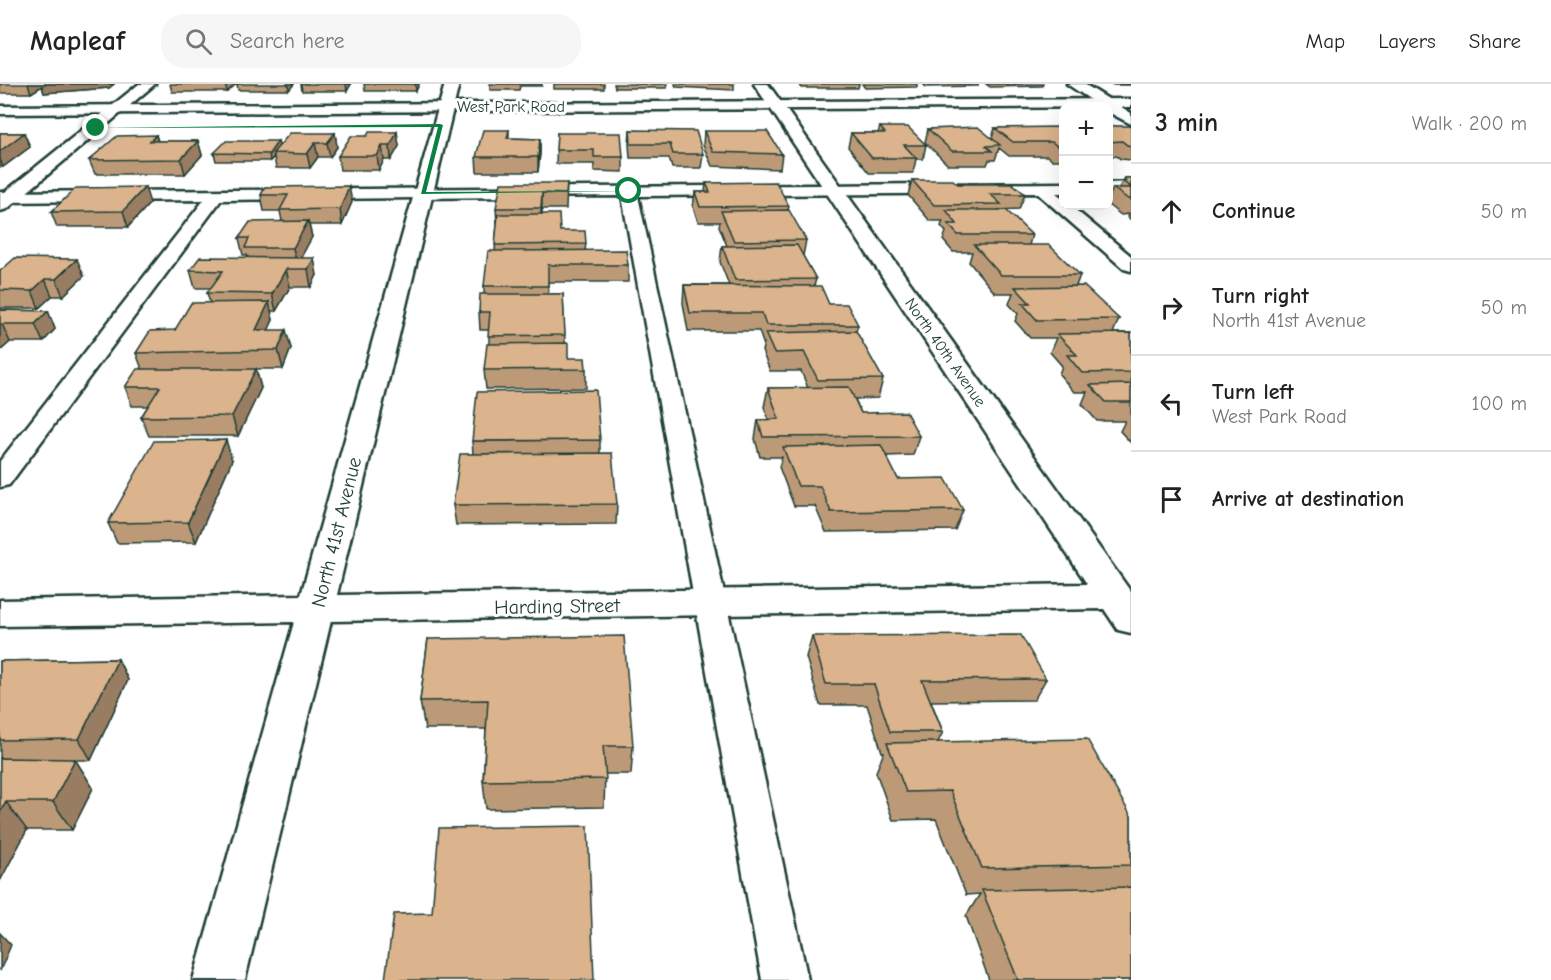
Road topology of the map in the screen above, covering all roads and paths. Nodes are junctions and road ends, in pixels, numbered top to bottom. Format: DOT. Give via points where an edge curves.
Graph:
graph roads {
  1 [pos="148,84"];
  2 [pos="761,84"];
  3 [pos="1074,84"];
  4 [pos="1103,102"];
  5 [pos="1113,103"];
  6 [pos="1131,103"];
  7 [pos="1059,105"];
  8 [pos="1113,108"];
  9 [pos="0,110"];
  10 [pos="117,110"];
  11 [pos="444,113"];
  12 [pos="784,119"];
  13 [pos="1131,120"];
  14 [pos="1113,122"];
  15 [pos="72,128"];
  16 [pos="96,128"];
  17 [pos="119,128"];
  18 [pos="1131,187"];
  19 [pos="1041,188"];
  20 [pos="1059,188"];
  21 [pos="1113,188"];
  22 [pos="833,190"];
  23 [pos="629,191"];
  24 [pos="423,193"];
  25 [pos="216,195"];
  26 [pos="4,200"];
  27 [pos="1131,265"];
  28 [pos="0,479"];
  29 [pos="710,603"];
  30 [pos="1123,608"];
  31 [pos="316,610"];
  32 [pos="0,613"];
  33 [pos="219,980"];
  34 [pos="785,980"];
  1 -- 10 [label="street"];
  2 -- 12 [label="street, North 40th Avenue"];
  3 -- 4 [label="street"];
  5 -- 6 [label="street, West Park Road"];
  7 -- 12 [label="street, West Park Road"];
  8 -- 13 [label="street"];
  9 -- 10 [label="street, West Park Road"];
  10 -- 11 [label="street, West Park Road"];
  10 -- 16 [label="street"];
  11 -- 12 [label="street, West Park Road"];
  11 -- 24 [label="street, North 41st Avenue"];
  12 -- 22 [label="street, North 40th Avenue"];
  13 -- 14 [label="street"];
  15 -- 16 [label="street"];
  16 -- 17 [label="street"];
  16 -- 26 [label="street"];
  18 -- 21 [label="lane"];
  19 -- 20 [label="lane"];
  19 -- 22 [label="lane"];
  19 -- 27 [label="lane"];
  22 -- 23 [label="lane"];
  22 -- 30 [label="street, North 40th Avenue"];
  23 -- 24 [label="lane"];
  23 -- 29 [label="lane"];
  24 -- 25 [label="lane"];
  24 -- 31 [label="street, North 41st Avenue"];
  25 -- 26 [label="lane"];
  25 -- 28 [label="lane"];
  29 -- 30 [label="street, Harding Street"];
  29 -- 31 [label="street, Harding Street"];
  29 -- 34 [label="lane"];
  31 -- 32 [label="street, Harding Street"];
  31 -- 33 [label="street, North 41st Avenue"];
}
